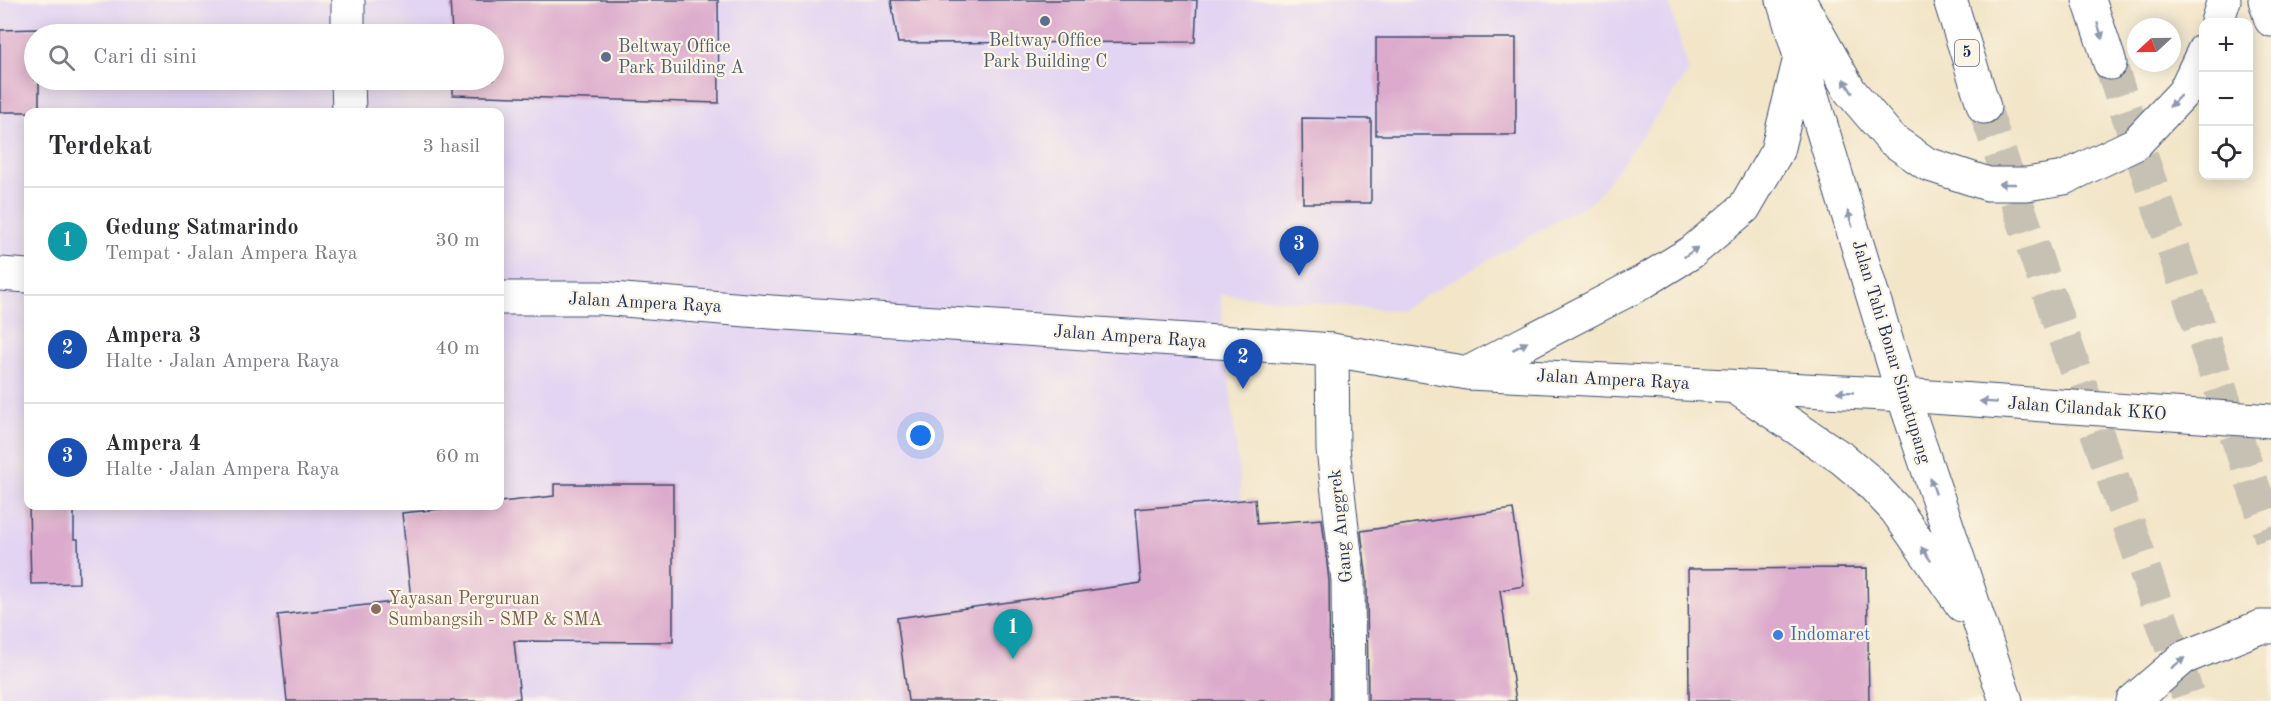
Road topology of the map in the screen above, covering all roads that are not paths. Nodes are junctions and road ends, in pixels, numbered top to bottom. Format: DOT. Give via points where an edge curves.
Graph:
graph roads {
  1 [pos="348,0"];
  2 [pos="1783,0"];
  3 [pos="1799,0"];
  4 [pos="1950,0"];
  5 [pos="2089,0"];
  6 [pos="2224,0"];
  7 [pos="2218,18"];
  8 [pos="348,24"];
  9 [pos="1801,58"];
  10 [pos="2199,60"];
  11 [pos="2110,63"];
  12 [pos="348,90"];
  13 [pos="1984,107"];
  14 [pos="349,108"];
  15 [pos="0,274"];
  16 [pos="24,276"];
  17 [pos="504,298"];
  18 [pos="1332,350"];
  19 [pos="1468,373"];
  20 [pos="1735,387"];
  21 [pos="1903,395"];
  22 [pos="2271,421"];
  23 [pos="2271,627"];
  24 [pos="1984,636"];
  25 [pos="1349,701"];
  26 [pos="2006,701"];
  27 [pos="2133,701"];
  1 -- 8 [label="main road"];
  2 -- 9 [label="main road, Jalan Tahi Bonar Simatupang"];
  10 -- 3 [label="main road, one-way" via="2184,92 2135,144 2064,178 2027,184 1988,184 1927,164 1891,139 1850,91"];
  4 -- 13 [label="main road, 5"];
  5 -- 11 [label="main road, one-way"];
  6 -- 7 [label="main road"];
  19 -- 9 [label="main road, one-way" via="1643,282 1692,252 1744,208 1777,151"];
  21 -- 9 [label="main road, Jalan Tahi Bonar Simatupang, one-way"];
  12 -- 14 [label="main road"];
  15 -- 16 [label="main road"];
  17 -- 18 [label="main road, Jalan Ampera Raya" via="600,298"];
  18 -- 19 [label="main road, Jalan Ampera Raya"];
  18 -- 25 [label="main road, Gang Anggrek" via="1333,449 1348,580"];
  19 -- 20 [label="main road, Jalan Ampera Raya"];
  21 -- 20 [label="main road, Jalan Ampera Raya, one-way"];
  24 -- 20 [label="main road, one-way" via="1896,510 1868,480"];
  22 -- 21 [label="main road, Jalan Cilandak KKO, one-way"];
  24 -- 21 [label="main road, Jalan Tahi Bonar Simatupang, one-way"];
  27 -- 23 [label="main road, one-way" via="2183,658 2260,627"];
  24 -- 26 [label="main road, Jalan Tahi Bonar Simatupang"];
}
